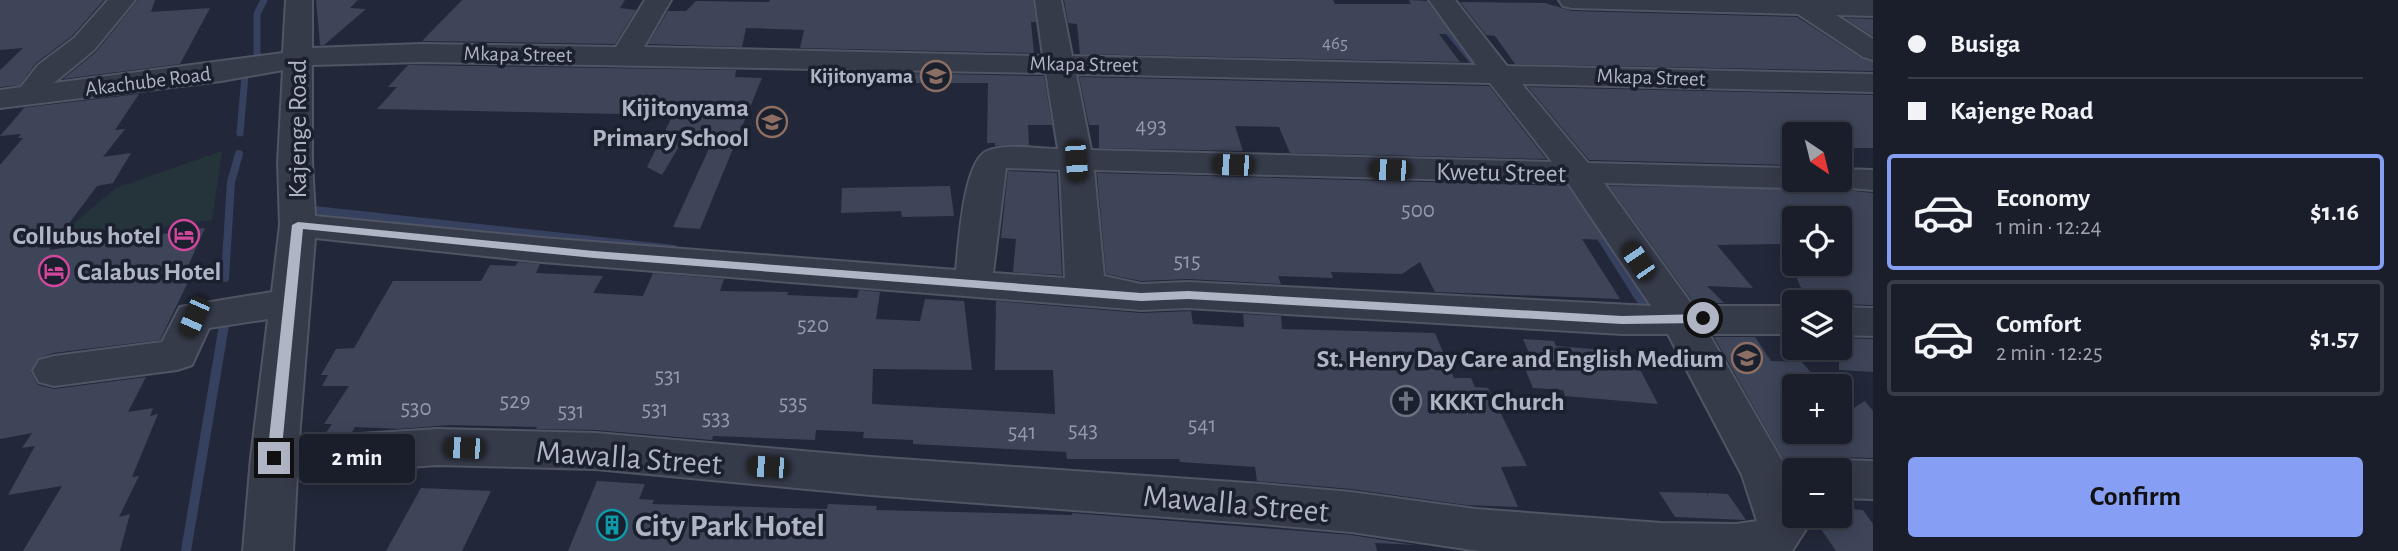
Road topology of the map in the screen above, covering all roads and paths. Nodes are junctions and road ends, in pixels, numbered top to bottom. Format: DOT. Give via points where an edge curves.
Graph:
graph roads {
  1 [pos="122,0"];
  2 [pos="299,0"];
  3 [pos="658,0"];
  4 [pos="1048,0"];
  5 [pos="1442,0"];
  6 [pos="1572,0"];
  7 [pos="1801,4"];
  8 [pos="1873,8"];
  9 [pos="1873,51"];
  10 [pos="625,55"];
  11 [pos="296,61"];
  12 [pos="1059,64"];
  13 [pos="1499,73"];
  14 [pos="1873,83"];
  15 [pos="40,95"];
  16 [pos="0,99"];
  17 [pos="1076,161"];
  18 [pos="1579,173"];
  19 [pos="1782,178"];
  20 [pos="1852,179"];
  21 [pos="1873,180"];
  22 [pos="298,225"];
  23 [pos="973,283"];
  24 [pos="1141,297"];
  25 [pos="290,302"];
  26 [pos="1681,318"];
  27 [pos="1782,320"];
  28 [pos="1852,321"];
  29 [pos="1873,322"];
  30 [pos="54,371"];
  31 [pos="274,458"];
  32 [pos="1780,476"];
  33 [pos="1852,479"];
  34 [pos="1873,480"];
  35 [pos="1474,541"];
  36 [pos="268,551"];
  1 -- 15 [label="street" via="84,44 48,71 36,87"];
  2 -- 11 [label="street, Kajenge Road"];
  3 -- 10 [label="street"];
  4 -- 12 [label="street"];
  5 -- 13 [label="street, Mawalla Street"];
  6 -- 7 [label="street"];
  7 -- 8 [label="street"];
  7 -- 9 [label="street"];
  10 -- 11 [label="street, Mkapa Street" via="421,53 316,56"];
  10 -- 12 [label="street, Mkapa Street"];
  11 -- 15 [label="street, Akachube Road"];
  11 -- 22 [label="street, Kajenge Road"];
  12 -- 13 [label="street, Mkapa Street"];
  12 -- 17 [label="street"];
  13 -- 14 [label="street, Mkapa Street"];
  13 -- 18 [label="street, Mawalla Street"];
  15 -- 16 [label="street, Akachube Road"];
  17 -- 18 [label="street, Kwetu Street"];
  17 -- 23 [label="street, Kwetu Street" via="998,158 992,162 985,182"];
  17 -- 24 [label="street" via="1085,285"];
  18 -- 19 [label="street, Kwetu Street"];
  18 -- 26 [label="street, Mawalla Street"];
  20 -- 21 [label="street"];
  22 -- 23 [label="street" via="555,251"];
  22 -- 25 [label="street, Kajenge Road"];
  23 -- 24 [label="street"];
  24 -- 26 [label="street" via="1188,295 1622,320"];
  25 -- 30 [label="street" via="194,317 177,355"];
  25 -- 31 [label="street, Kajenge Road"];
  26 -- 27 [label="street"];
  26 -- 32 [label="street, Mawalla Street"];
  28 -- 29 [label="street"];
  31 -- 35 [label="street, Mawalla Street" via="437,447 596,451 1351,512"];
  31 -- 36 [label="street, Kajenge Road"];
  32 -- 35 [label="street, Mawalla Street" via="1783,526 1763,541"];
  33 -- 34 [label="street"];
}
